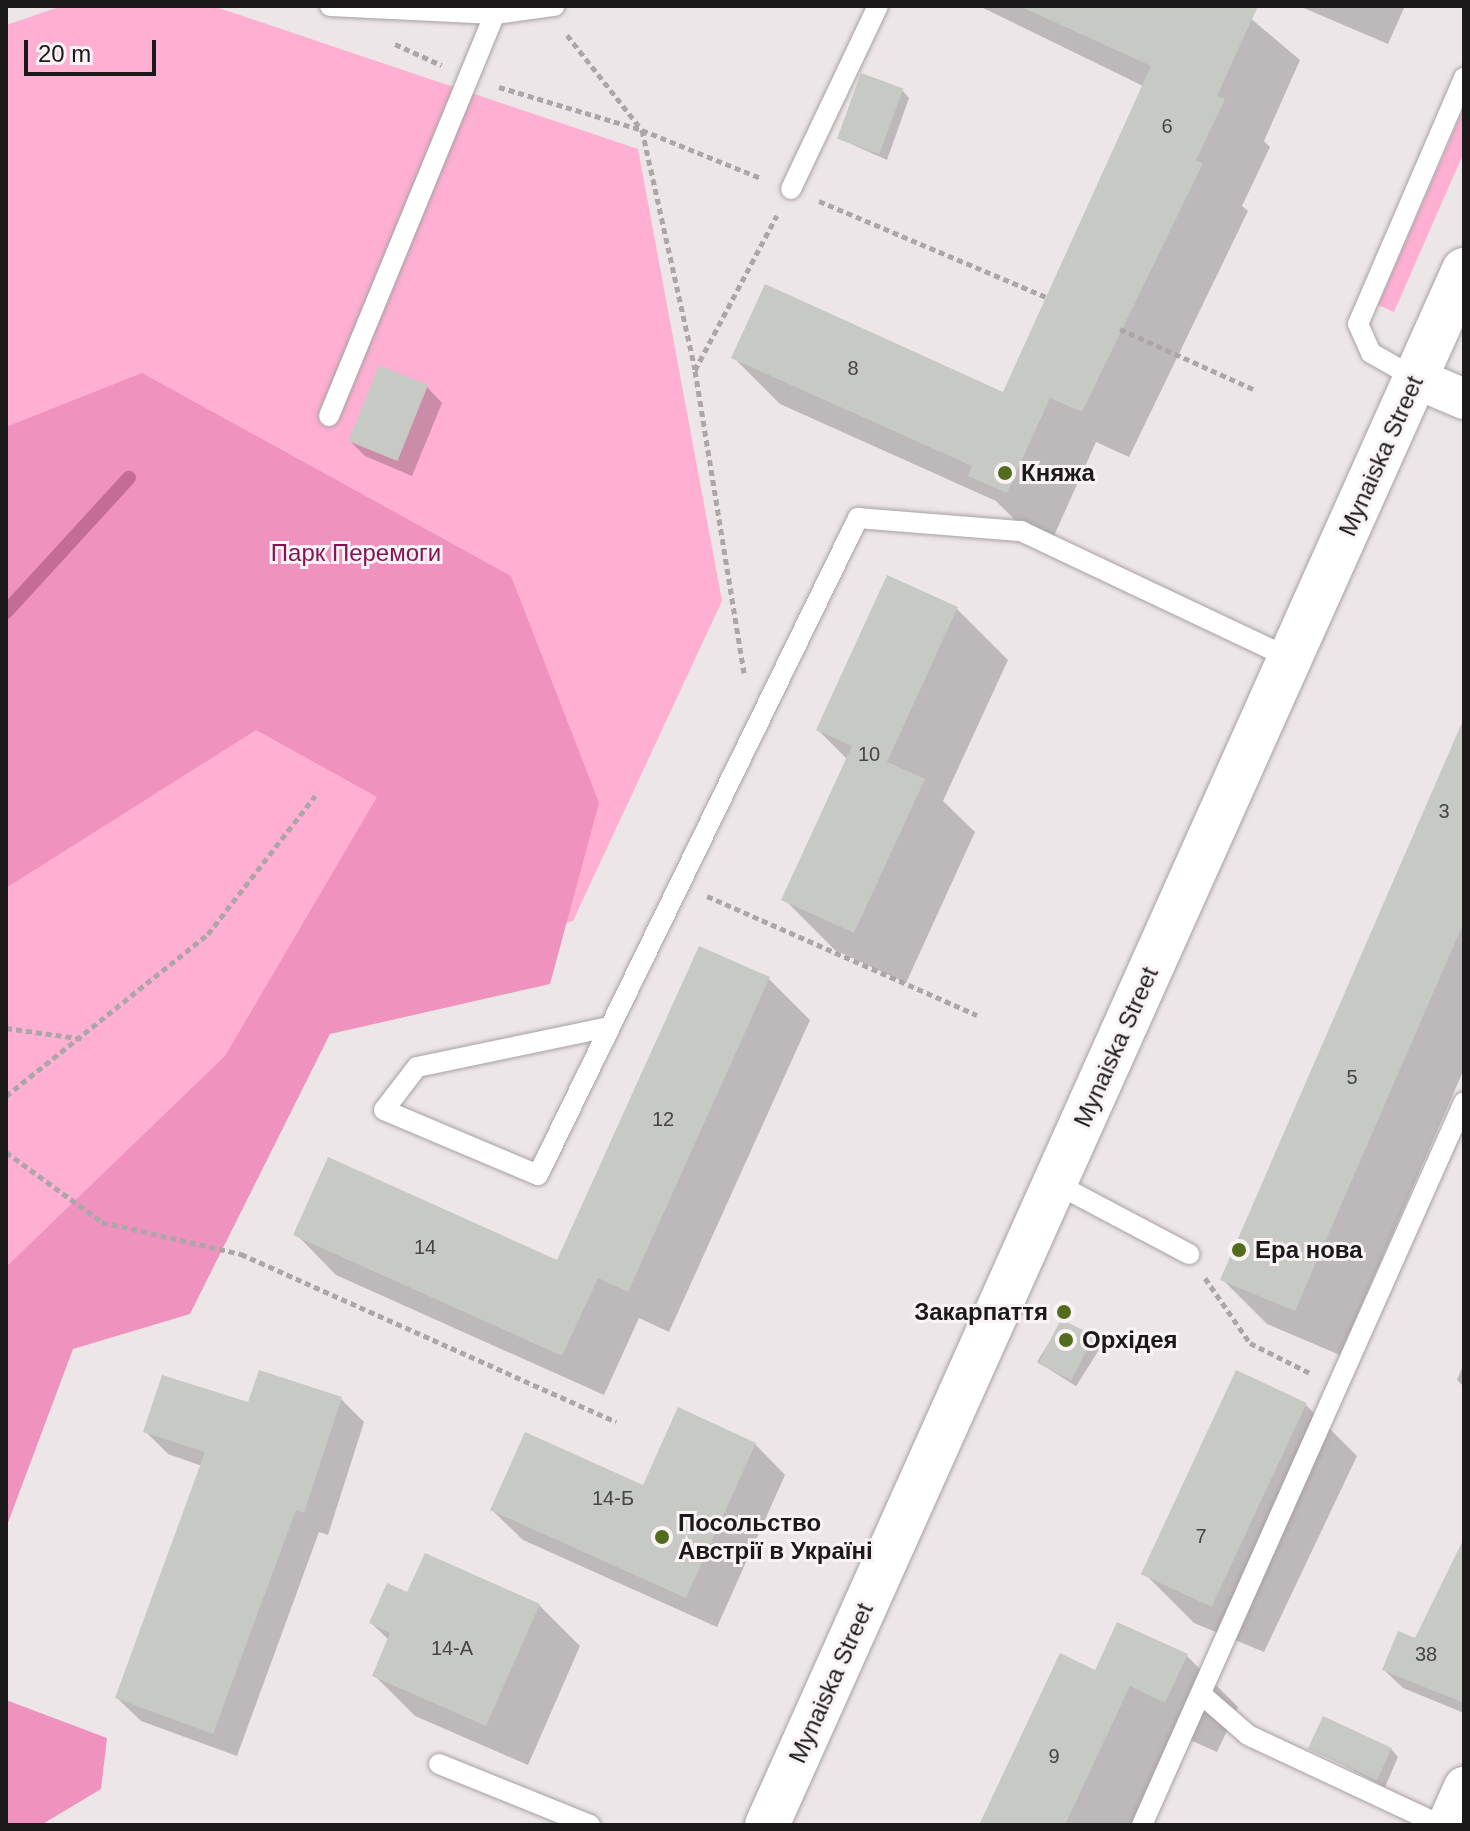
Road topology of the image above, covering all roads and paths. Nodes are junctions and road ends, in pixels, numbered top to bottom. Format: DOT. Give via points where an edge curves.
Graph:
graph roads {
  1 [pos="330,6"];
  2 [pos="878,6"];
  3 [pos="551,7"];
  4 [pos="495,14"];
  5 [pos="1464,78"];
  6 [pos="642,130"];
  7 [pos="791,189"];
  8 [pos="1464,270"];
  9 [pos="1046,297"];
  10 [pos="1120,329"];
  11 [pos="695,370"];
  12 [pos="1415,378"];
  13 [pos="1253,389"];
  14 [pos="1464,399"];
  15 [pos="329,416"];
  16 [pos="1290,658"];
  17 [pos="753,726"];
  18 [pos="315,796"];
  19 [pos="678,883"];
  20 [pos="977,1015"];
  21 [pos="609,1027"];
  22 [pos="6,1028"];
  23 [pos="85,1039"];
  24 [pos="6,1096"];
  25 [pos="1464,1102"];
  26 [pos="6,1152"];
  27 [pos="1055,1183"];
  28 [pos="1189,1254"];
  29 [pos="1338,1386"];
  30 [pos="616,1422"];
  31 [pos="1201,1694"];
  32 [pos="439,1764"];
  33 [pos="1464,1787"];
  34 [pos="590,1825"];
  35 [pos="767,1825"];
  36 [pos="1142,1825"];
  37 [pos="1440,1825"];
  38 [pos="1447,1825"];
  1 -- 4 [label="lane"];
  2 -- 7 [label="lane"];
  3 -- 4 [label="lane"];
  3 -- 6 [label="path"];
  4 -- 15 [label="lane"];
  5 -- 12 [label="lane" via="1358,324 1371,353"];
  6 -- 7 [label="path"];
  6 -- 11 [label="path"];
  7 -- 9 [label="path"];
  7 -- 11 [label="path"];
  8 -- 12 [label="main road, Mynaiska Street"];
  10 -- 13 [label="path"];
  11 -- 17 [label="path"];
  12 -- 14 [label="street"];
  12 -- 16 [label="main road, Mynaiska Street"];
  16 -- 17 [label="lane" via="1021,531 858,518"];
  16 -- 27 [label="main road, Mynaiska Street"];
  17 -- 19 [label="lane"];
  18 -- 23 [label="path" via="208,934"];
  19 -- 20 [label="path"];
  19 -- 21 [label="lane"];
  21 -- 21 [label="lane" via="538,1175 384,1110 417,1067"];
  22 -- 23 [label="path"];
  23 -- 24 [label="path"];
  25 -- 29 [label="lane"];
  26 -- 30 [label="path" via="102,1222 241,1254"];
  27 -- 28 [label="lane"];
  27 -- 35 [label="main road, Mynaiska Street"];
  28 -- 29 [label="path" via="1250,1343"];
  29 -- 31 [label="lane"];
  31 -- 36 [label="lane"];
  31 -- 37 [label="lane" via="1248,1735"];
  32 -- 34 [label="lane"];
  33 -- 38 [label="street"];
}
